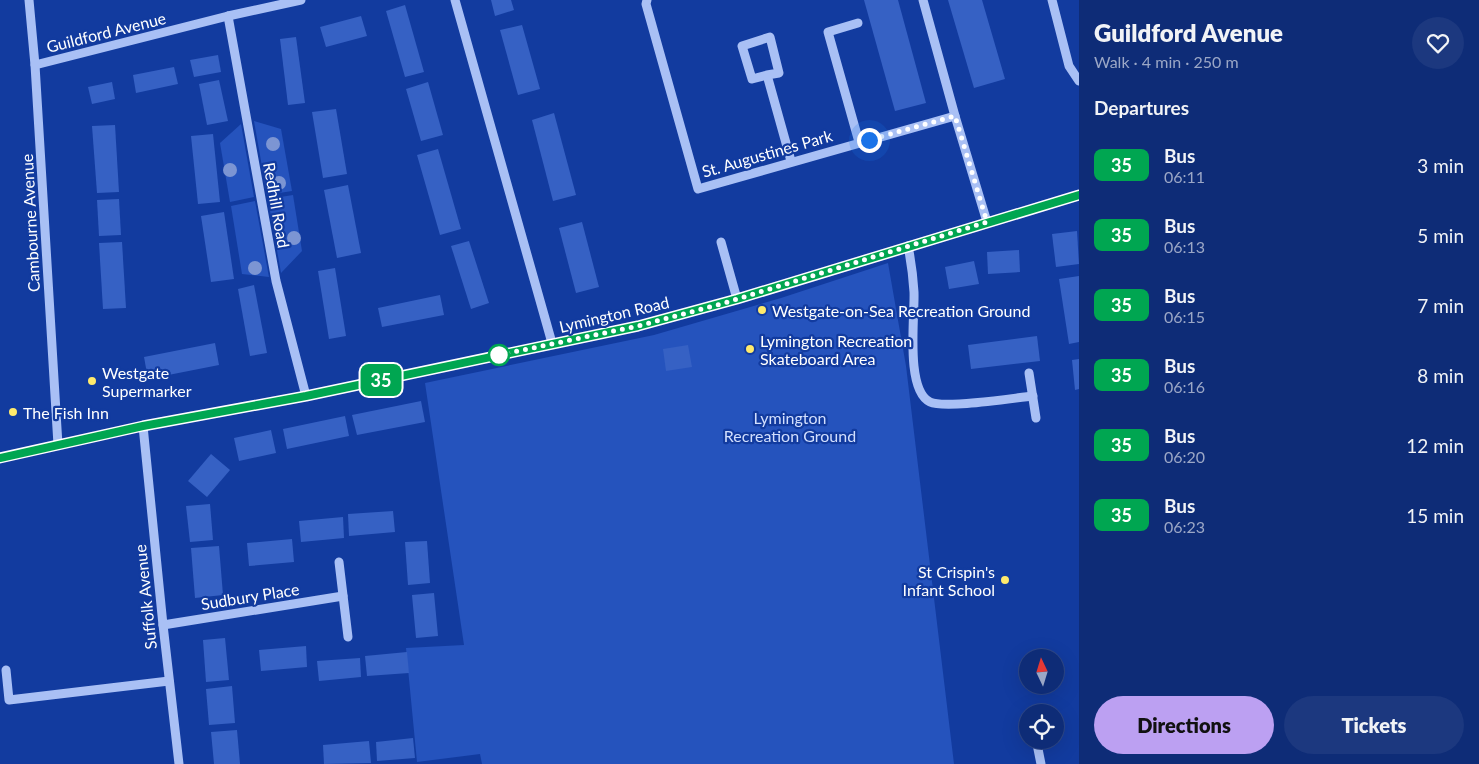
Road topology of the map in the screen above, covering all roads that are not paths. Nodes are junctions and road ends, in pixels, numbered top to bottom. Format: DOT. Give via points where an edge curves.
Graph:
graph roads {
  1 [pos="29,0"];
  2 [pos="301,0"];
  3 [pos="455,0"];
  4 [pos="647,0"];
  5 [pos="923,0"];
  6 [pos="1052,0"];
  7 [pos="228,16"];
  8 [pos="858,23"];
  9 [pos="35,65"];
  10 [pos="767,75"];
  11 [pos="1079,81"];
  12 [pos="955,116"];
  13 [pos="859,142"];
  14 [pos="791,161"];
  15 [pos="1079,195"];
  16 [pos="987,222"];
  17 [pos="721,242"];
  18 [pos="908,246"];
  19 [pos="737,299"];
  20 [pos="552,343"];
  21 [pos="1029,373"];
  22 [pos="306,396"];
  23 [pos="1033,396"];
  24 [pos="1036,418"];
  25 [pos="143,426"];
  26 [pos="58,445"];
  27 [pos="0,458"];
  28 [pos="339,562"];
  29 [pos="343,596"];
  30 [pos="163,625"];
  31 [pos="348,637"];
  32 [pos="6,670"];
  33 [pos="170,681"];
  34 [pos="1038,749"];
  35 [pos="179,764"];
  36 [pos="1041,764"];
  1 -- 9 [label="street, Cambourne Avenue"];
  2 -- 7 [label="street, Guildford Avenue"];
  3 -- 20 [label="street"];
  4 -- 14 [label="street, St. Augustines Park" via="698,189"];
  5 -- 12 [label="street"];
  6 -- 11 [label="street" via="1069,66"];
  7 -- 9 [label="street, Guildford Avenue"];
  7 -- 22 [label="street, Redhill Road" via="276,281"];
  8 -- 13 [label="street" via="828,32"];
  9 -- 26 [label="street, Cambourne Avenue"];
  10 -- 10 [label="street" via="752,78 742,46 770,37 780,72"];
  10 -- 14 [label="street"];
  12 -- 13 [label="street, St. Augustines Park"];
  12 -- 16 [label="street"];
  13 -- 14 [label="street, St. Augustines Park"];
  15 -- 16 [label="street, Lymington Road"];
  16 -- 18 [label="street, Lymington Road"];
  17 -- 19 [label="street"];
  18 -- 19 [label="street, Lymington Road"];
  18 -- 23 [label="street" via="914,291 914,369 919,391 929,402 944,406"];
  19 -- 20 [label="street, Lymington Road" via="638,326"];
  20 -- 22 [label="street, Lymington Road"];
  21 -- 23 [label="street"];
  22 -- 25 [label="street, Lymington Road"];
  23 -- 24 [label="street"];
  25 -- 26 [label="street, Lymington Road"];
  25 -- 30 [label="street, Suffolk Avenue"];
  26 -- 27 [label="street, Lymington Road"];
  28 -- 29 [label="street"];
  29 -- 30 [label="street, Sudbury Place"];
  29 -- 31 [label="street"];
  30 -- 33 [label="street, Suffolk Avenue"];
  32 -- 33 [label="street" via="9,700"];
  33 -- 35 [label="street, Suffolk Avenue"];
  34 -- 36 [label="street"];
}
